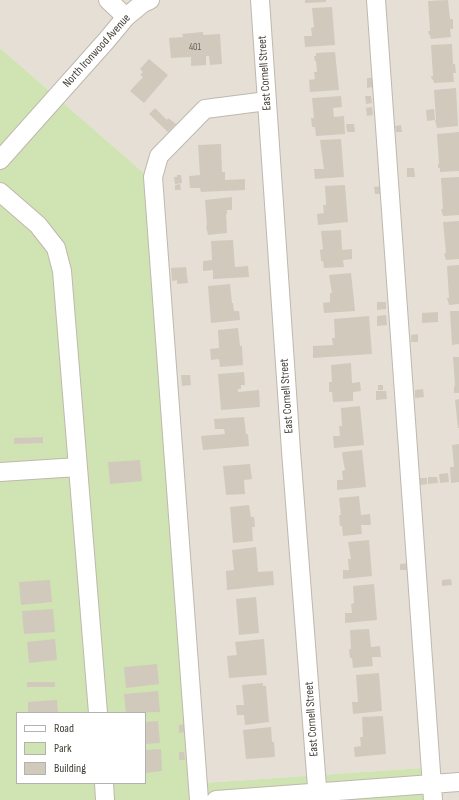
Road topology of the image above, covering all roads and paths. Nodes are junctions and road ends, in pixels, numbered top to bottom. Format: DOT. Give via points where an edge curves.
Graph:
graph roads {
  1 [pos="108,0"];
  2 [pos="150,0"];
  3 [pos="260,0"];
  4 [pos="376,0"];
  5 [pos="126,17"];
  6 [pos="267,101"];
  7 [pos="0,160"];
  8 [pos="0,192"];
  9 [pos="78,467"];
  10 [pos="0,472"];
  11 [pos="98,712"];
  12 [pos="459,782"];
  13 [pos="104,784"];
  14 [pos="433,792"];
  15 [pos="318,796"];
  16 [pos="105,800"];
  17 [pos="199,800"];
  18 [pos="216,800"];
  1 -- 5 [label="street"];
  2 -- 5 [label="street, North Ironwood Avenue"];
  3 -- 6 [label="street, East Cornell Street"];
  4 -- 14 [label="street"];
  5 -- 7 [label="street, North Ironwood Avenue"];
  6 -- 15 [label="street, East Cornell Street"];
  6 -- 17 [label="street" via="205,109 159,156 153,177"];
  8 -- 9 [label="street" via="38,225 56,248 62,271"];
  9 -- 10 [label="street"];
  9 -- 11 [label="street"];
  12 -- 14 [label="street"];
  13 -- 16 [label="street"];
  14 -- 15 [label="street"];
  15 -- 18 [label="street"];
}
